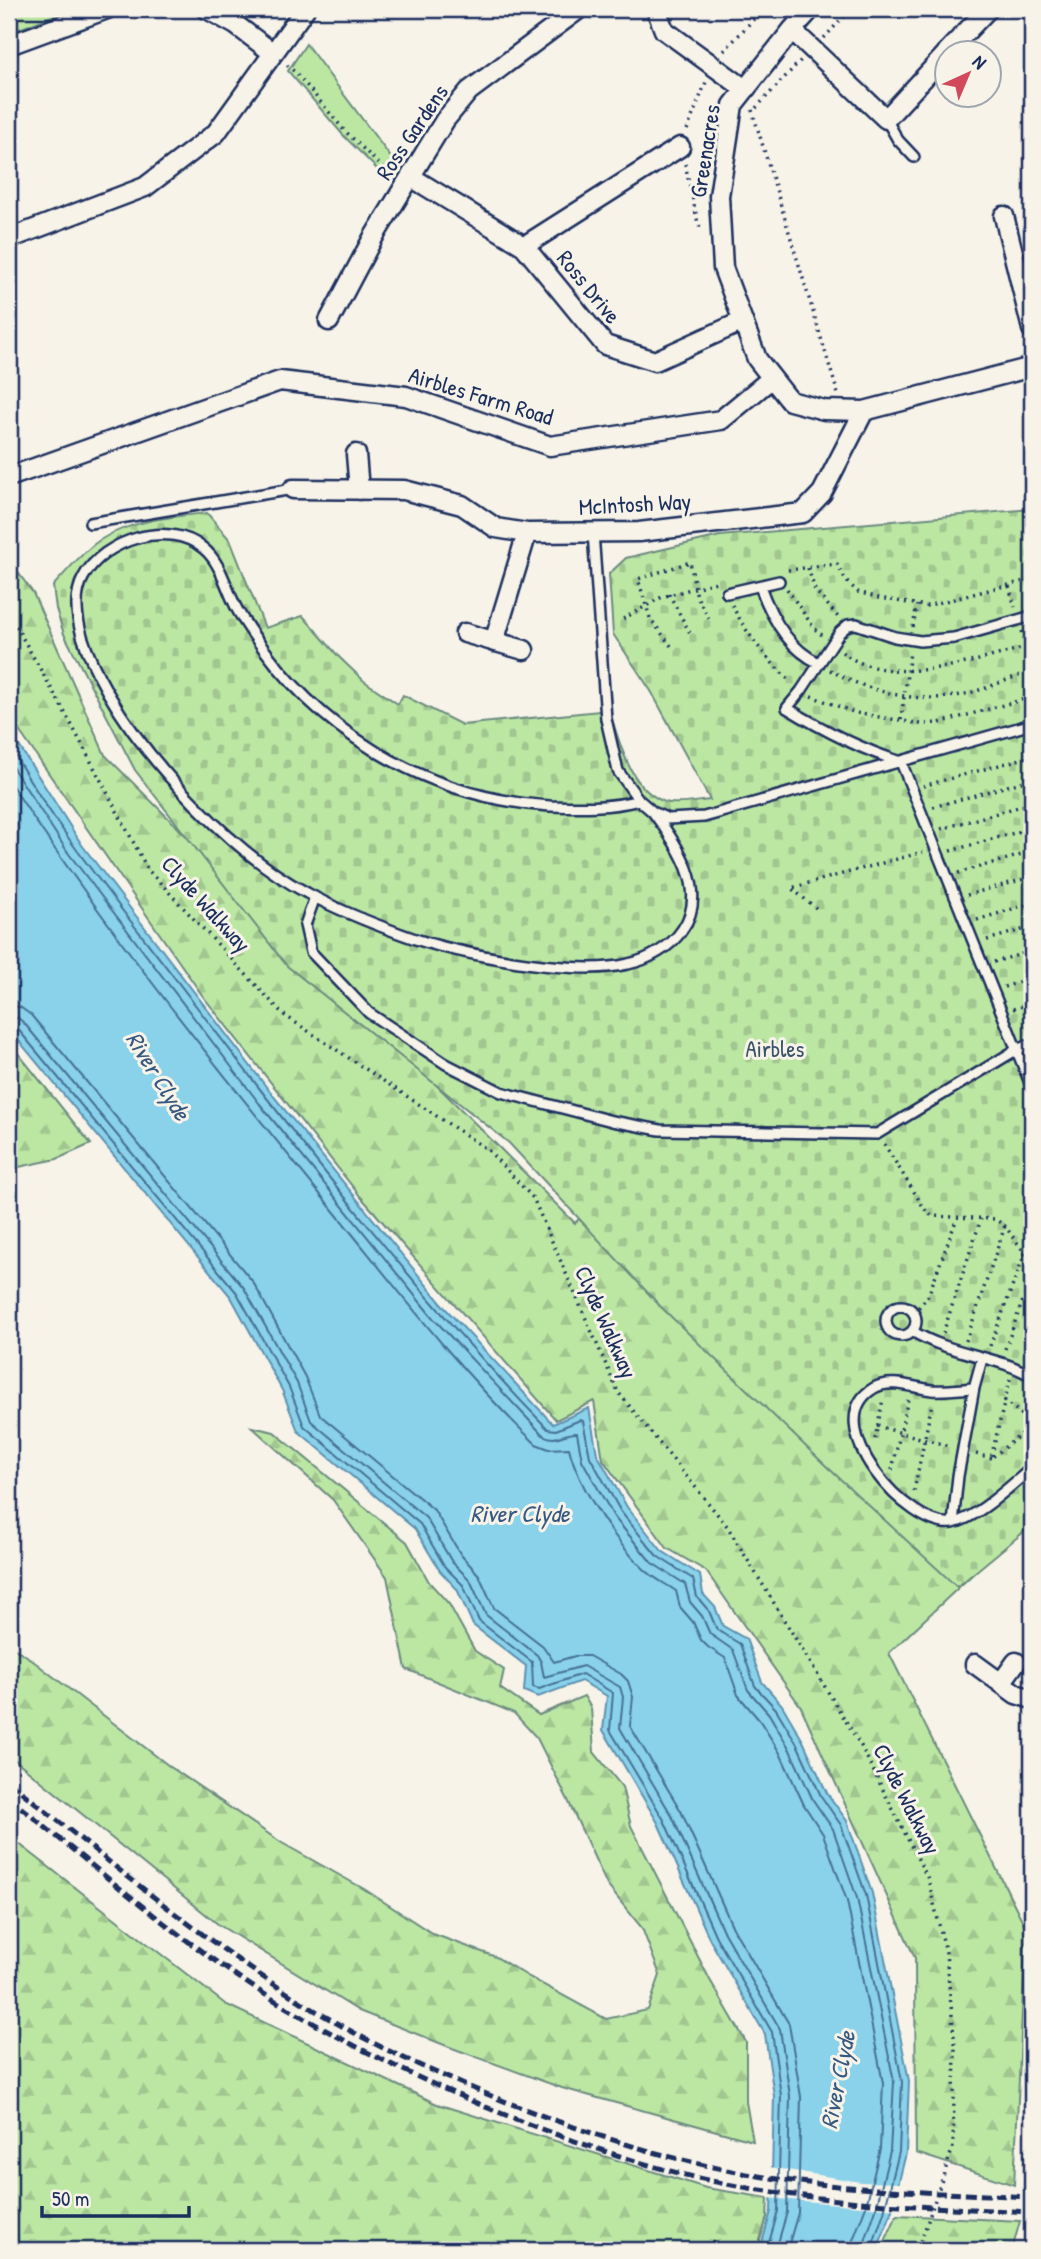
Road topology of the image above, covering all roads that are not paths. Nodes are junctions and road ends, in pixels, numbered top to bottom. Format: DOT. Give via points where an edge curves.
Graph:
graph roads {
  1 [pos="107,9"];
  2 [pos="207,9"];
  3 [pos="305,9"];
  4 [pos="579,9"];
  5 [pos="656,9"];
  6 [pos="811,9"];
  7 [pos="988,9"];
  8 [pos="792,30"];
  9 [pos="961,38"];
  10 [pos="9,45"];
  11 [pos="273,53"];
  12 [pos="932,69"];
  13 [pos="745,89"];
  14 [pos="887,118"];
  15 [pos="680,147"];
  16 [pos="914,157"];
  17 [pos="407,182"];
  18 [pos="1004,216"];
  19 [pos="9,234"];
  20 [pos="524,246"];
  21 [pos="329,321"];
  22 [pos="743,321"];
  23 [pos="1032,329"];
  24 [pos="1032,367"];
  25 [pos="772,378"];
  26 [pos="855,412"];
  27 [pos="356,454"];
  28 [pos="9,477"];
  29 [pos="293,489"];
  30 [pos="359,490"];
  31 [pos="90,523"];
  32 [pos="593,532"];
  33 [pos="527,533"];
  34 [pos="779,581"];
  35 [pos="760,586"];
  36 [pos="727,593"];
  37 [pos="1032,616"];
  38 [pos="465,633"];
  39 [pos="495,642"];
  40 [pos="524,650"];
  41 [pos="819,663"];
  42 [pos="1032,724"];
  43 [pos="901,762"];
  44 [pos="639,800"];
  45 [pos="653,812"];
  46 [pos="315,897"];
  47 [pos="1032,1045"];
  48 [pos="1016,1050"];
  49 [pos="1032,1088"];
  50 [pos="912,1331"];
  51 [pos="984,1359"];
  52 [pos="1032,1376"];
  53 [pos="974,1388"];
  54 [pos="1032,1468"];
  55 [pos="953,1523"];
  56 [pos="1016,1662"];
  57 [pos="975,1664"];
  58 [pos="1001,1683"];
  59 [pos="1032,1699"];
  1 -- 10 [label="street"];
  2 -- 11 [label="street"];
  3 -- 11 [label="street"];
  4 -- 17 [label="street, Ross Gardens" via="469,91 445,120"];
  5 -- 13 [label="street" via="664,30"];
  6 -- 8 [label="street, Greenacres"];
  7 -- 9 [label="street"];
  8 -- 13 [label="street, Greenacres"];
  8 -- 14 [label="street"];
  11 -- 19 [label="street" via="216,132 145,187 19,235"];
  12 -- 14 [label="street"];
  13 -- 22 [label="street, Greenacres" via="733,104 719,195 723,268"];
  14 -- 16 [label="lane"];
  15 -- 20 [label="street"];
  17 -- 20 [label="street, Ross Drive"];
  17 -- 21 [label="street, Ross Gardens"];
  18 -- 23 [label="street"];
  20 -- 22 [label="street, Ross Drive" via="605,345 655,361"];
  22 -- 25 [label="street, Greenacres" via="757,359"];
  24 -- 26 [label="street"];
  25 -- 26 [label="street, Greenacres" via="790,401"];
  25 -- 28 [label="street, Airbles Farm Road" via="721,420 550,446 406,396 280,381"];
  26 -- 32 [label="street, McIntosh Way" via="822,493 803,513 639,532"];
  27 -- 30 [label="street"];
  29 -- 30 [label="street, McIntosh Way"];
  29 -- 31 [label="lane, McIntosh Way"];
  30 -- 33 [label="street, McIntosh Way" via="404,489 462,505 496,528"];
  32 -- 33 [label="street, McIntosh Way"];
  32 -- 44 [label="lane" via="606,719 618,771"];
  33 -- 39 [label="street"];
  34 -- 35 [label="lane"];
  35 -- 36 [label="lane"];
  35 -- 41 [label="lane" via="785,635"];
  37 -- 41 [label="lane" via="954,638 911,640 848,625"];
  38 -- 39 [label="street"];
  39 -- 40 [label="street"];
  41 -- 43 [label="lane" via="787,708 823,730"];
  42 -- 43 [label="lane"];
  43 -- 45 [label="lane" via="704,817 668,818"];
  43 -- 48 [label="lane"];
  44 -- 45 [label="lane"];
  44 -- 46 [label="lane" via="578,807 522,804 435,782 332,721 284,673 239,612 220,570 202,546 169,534 124,543 108,552 85,573 77,590 78,620 90,660 119,712 174,782 220,827 251,856"];
  45 -- 46 [label="lane" via="684,860 692,903 680,934 652,956 631,964 580,968 450,949 406,936"];
  46 -- 48 [label="lane" via="305,925 312,952 369,1013 446,1064 500,1092 612,1121 660,1130 877,1134"];
  47 -- 48 [label="lane"];
  48 -- 49 [label="lane"];
  50 -- 50 [label="lane" via="903,1336 887,1326 892,1308 911,1309 916,1322"];
  50 -- 51 [label="lane"];
  51 -- 52 [label="lane"];
  51 -- 53 [label="lane"];
  53 -- 55 [label="lane"];
  53 -- 55 [label="lane" via="878,1386 856,1411 856,1437 878,1476 925,1518"];
  54 -- 55 [label="lane" via="981,1508"];
  56 -- 58 [label="street"];
  57 -- 58 [label="street"];
  58 -- 59 [label="street"];
}
